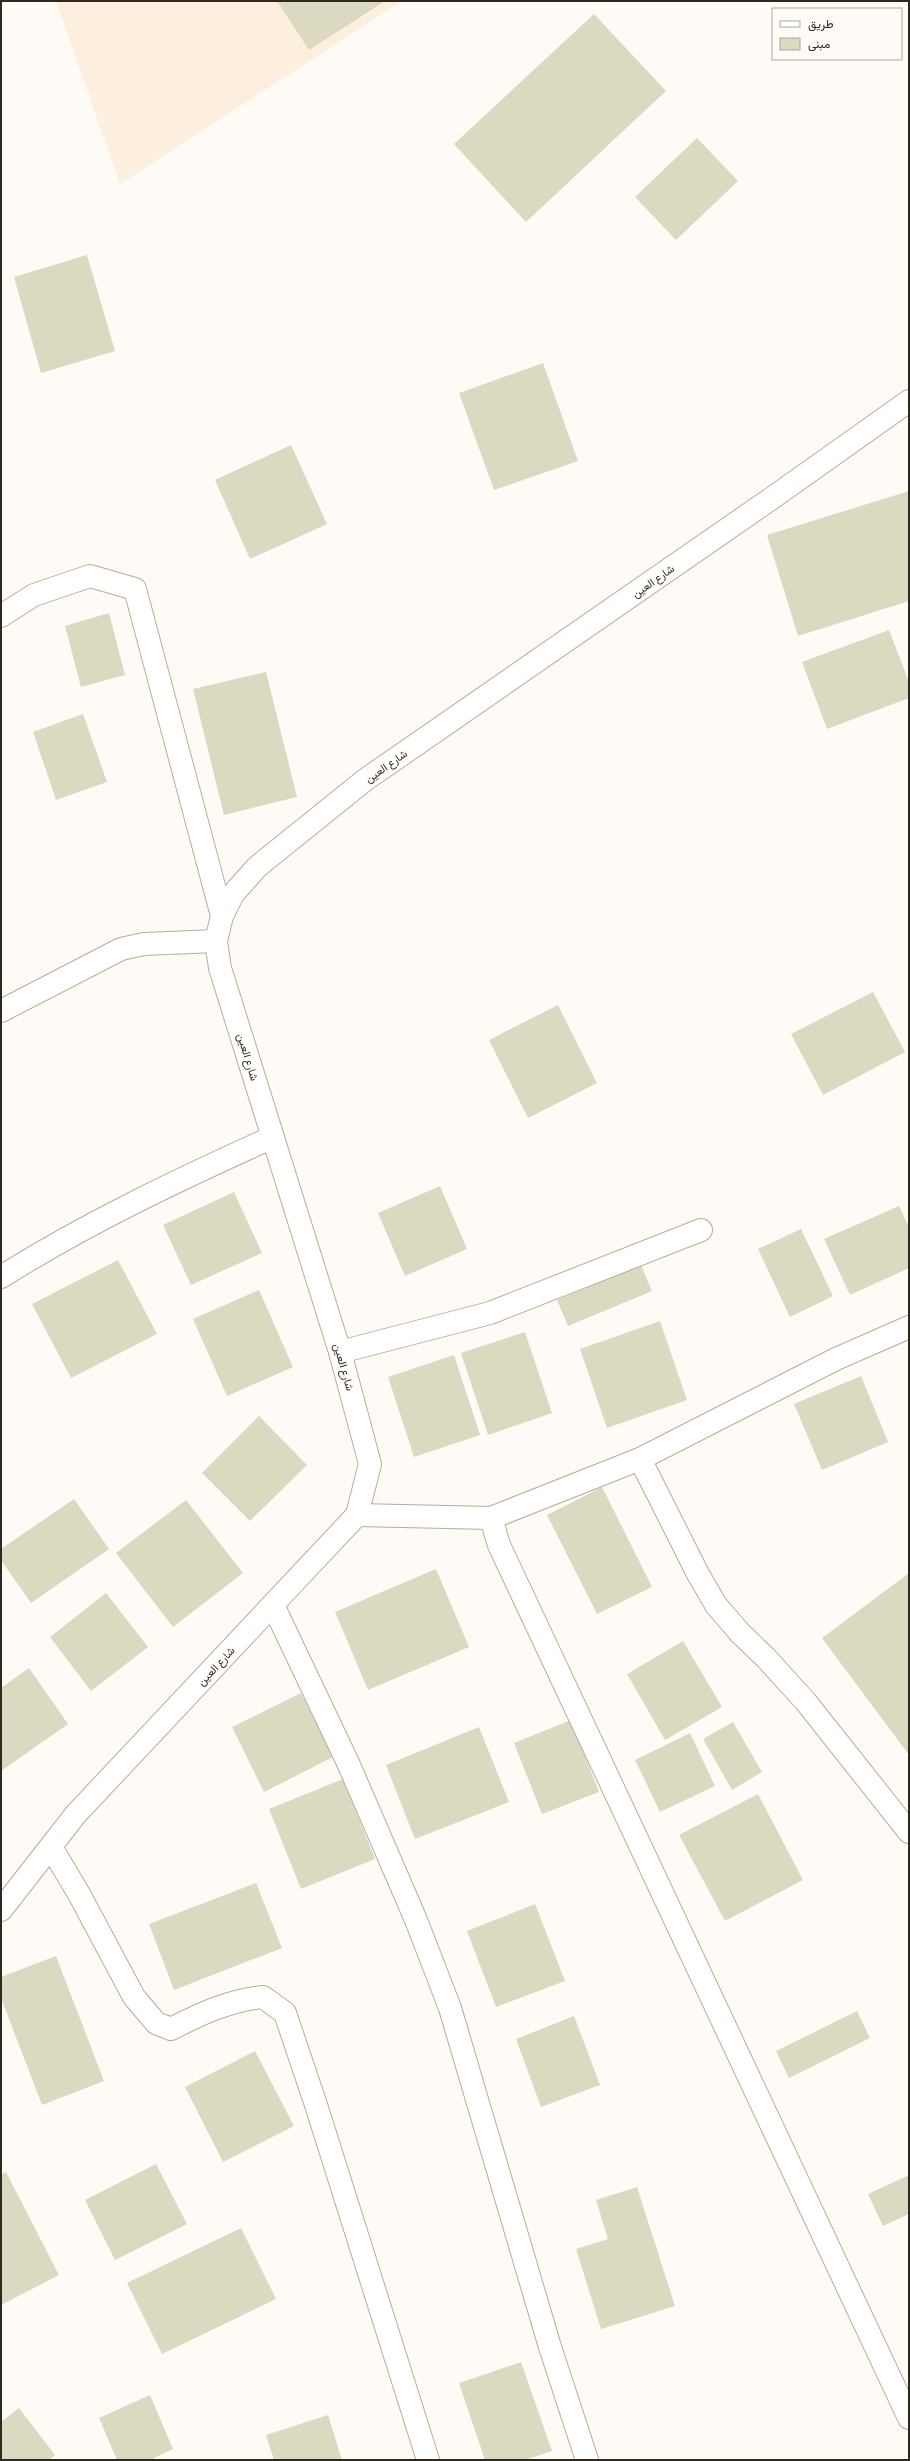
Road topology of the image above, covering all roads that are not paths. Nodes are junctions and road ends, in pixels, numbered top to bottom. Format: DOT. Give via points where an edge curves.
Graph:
graph roads {
  1 [pos="908,406"];
  2 [pos="1,616"];
  3 [pos="222,916"];
  4 [pos="216,941"];
  5 [pos="1,1010"];
  6 [pos="273,1136"];
  7 [pos="701,1230"];
  8 [pos="1,1277"];
  9 [pos="909,1327"];
  10 [pos="340,1352"];
  11 [pos="640,1459"];
  12 [pos="357,1515"];
  13 [pos="491,1518"];
  14 [pos="273,1605"];
  15 [pos="909,1832"];
  16 [pos="51,1846"];
  17 [pos="1,1910"];
  18 [pos="909,2418"];
  19 [pos="428,2460"];
  20 [pos="587,2460"];
  1 -- 3 [label="street, شارع العين" via="365,780 257,867 233,894"];
  2 -- 3 [label="street" via="34,595 90,576 135,589"];
  3 -- 4 [label="street, شارع العين"];
  4 -- 5 [label="street" via="144,944 122,949"];
  4 -- 6 [label="street, شارع العين" via="220,968"];
  6 -- 8 [label="street" via="45,1249"];
  6 -- 10 [label="street, شارع العين"];
  7 -- 10 [label="street" via="490,1312"];
  9 -- 11 [label="street" via="836,1359"];
  10 -- 12 [label="street, شارع العين" via="370,1464"];
  11 -- 13 [label="street"];
  11 -- 15 [label="street" via="716,1605 806,1702"];
  12 -- 13 [label="street"];
  12 -- 14 [label="street, شارع العين"];
  13 -- 18 [label="street" via="500,1545"];
  14 -- 16 [label="street, شارع العين" via="76,1814"];
  14 -- 20 [label="street" via="349,1764 416,1920 450,2008 550,2347"];
  16 -- 17 [label="street, شارع العين"];
  16 -- 19 [label="street" via="123,1980 156,2024 171,2029 192,2018 244,1999 263,1997 285,2013"];
}
